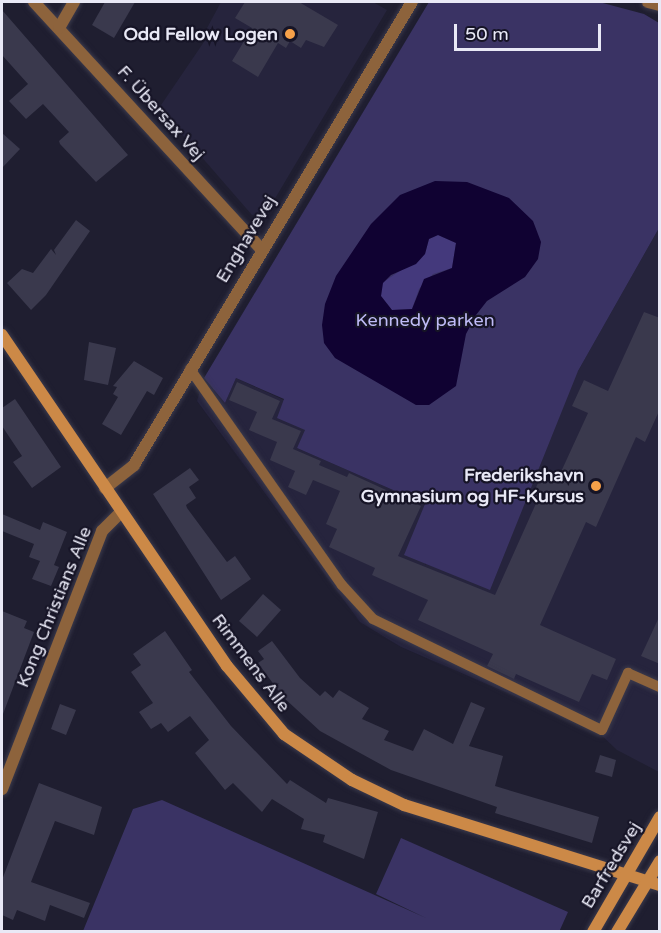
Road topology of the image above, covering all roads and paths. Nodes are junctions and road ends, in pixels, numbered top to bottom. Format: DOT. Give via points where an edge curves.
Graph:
graph roads {
  1 [pos="34,2"];
  2 [pos="74,2"];
  3 [pos="412,2"];
  4 [pos="648,2"];
  5 [pos="660,5"];
  6 [pos="59,28"];
  7 [pos="261,249"];
  8 [pos="2,335"];
  9 [pos="190,369"];
  10 [pos="105,488"];
  11 [pos="121,512"];
  12 [pos="660,687"];
  13 [pos="2,789"];
  14 [pos="660,817"];
  15 [pos="660,861"];
  16 [pos="626,876"];
  17 [pos="647,881"];
  18 [pos="660,885"];
  19 [pos="593,932"];
  20 [pos="617,932"];
  1 -- 6 [label="street, F. Übersax Vej"];
  2 -- 6 [label="street"];
  3 -- 7 [label="street, Enghavevej"];
  4 -- 5 [label="street"];
  6 -- 7 [label="street, F. Übersax Vej"];
  7 -- 9 [label="street, Enghavevej"];
  8 -- 10 [label="street, Rimmens Alle"];
  9 -- 10 [label="street, Enghavevej" via="134,465"];
  9 -- 12 [label="lane" via="342,585 373,619 602,730 628,673"];
  10 -- 11 [label="street, Rimmens Alle"];
  11 -- 13 [label="street, Kong Christians Alle" via="111,519 95,547"];
  11 -- 16 [label="street, Rimmens Alle" via="261,710 310,755 404,805"];
  14 -- 16 [label="street, Barfredsvej"];
  15 -- 17 [label="street"];
  16 -- 17 [label="street, Rimmens Alle"];
  16 -- 19 [label="street, Barfredsvej"];
  17 -- 18 [label="street, Rimmens Alle"];
  17 -- 20 [label="street"];
}
